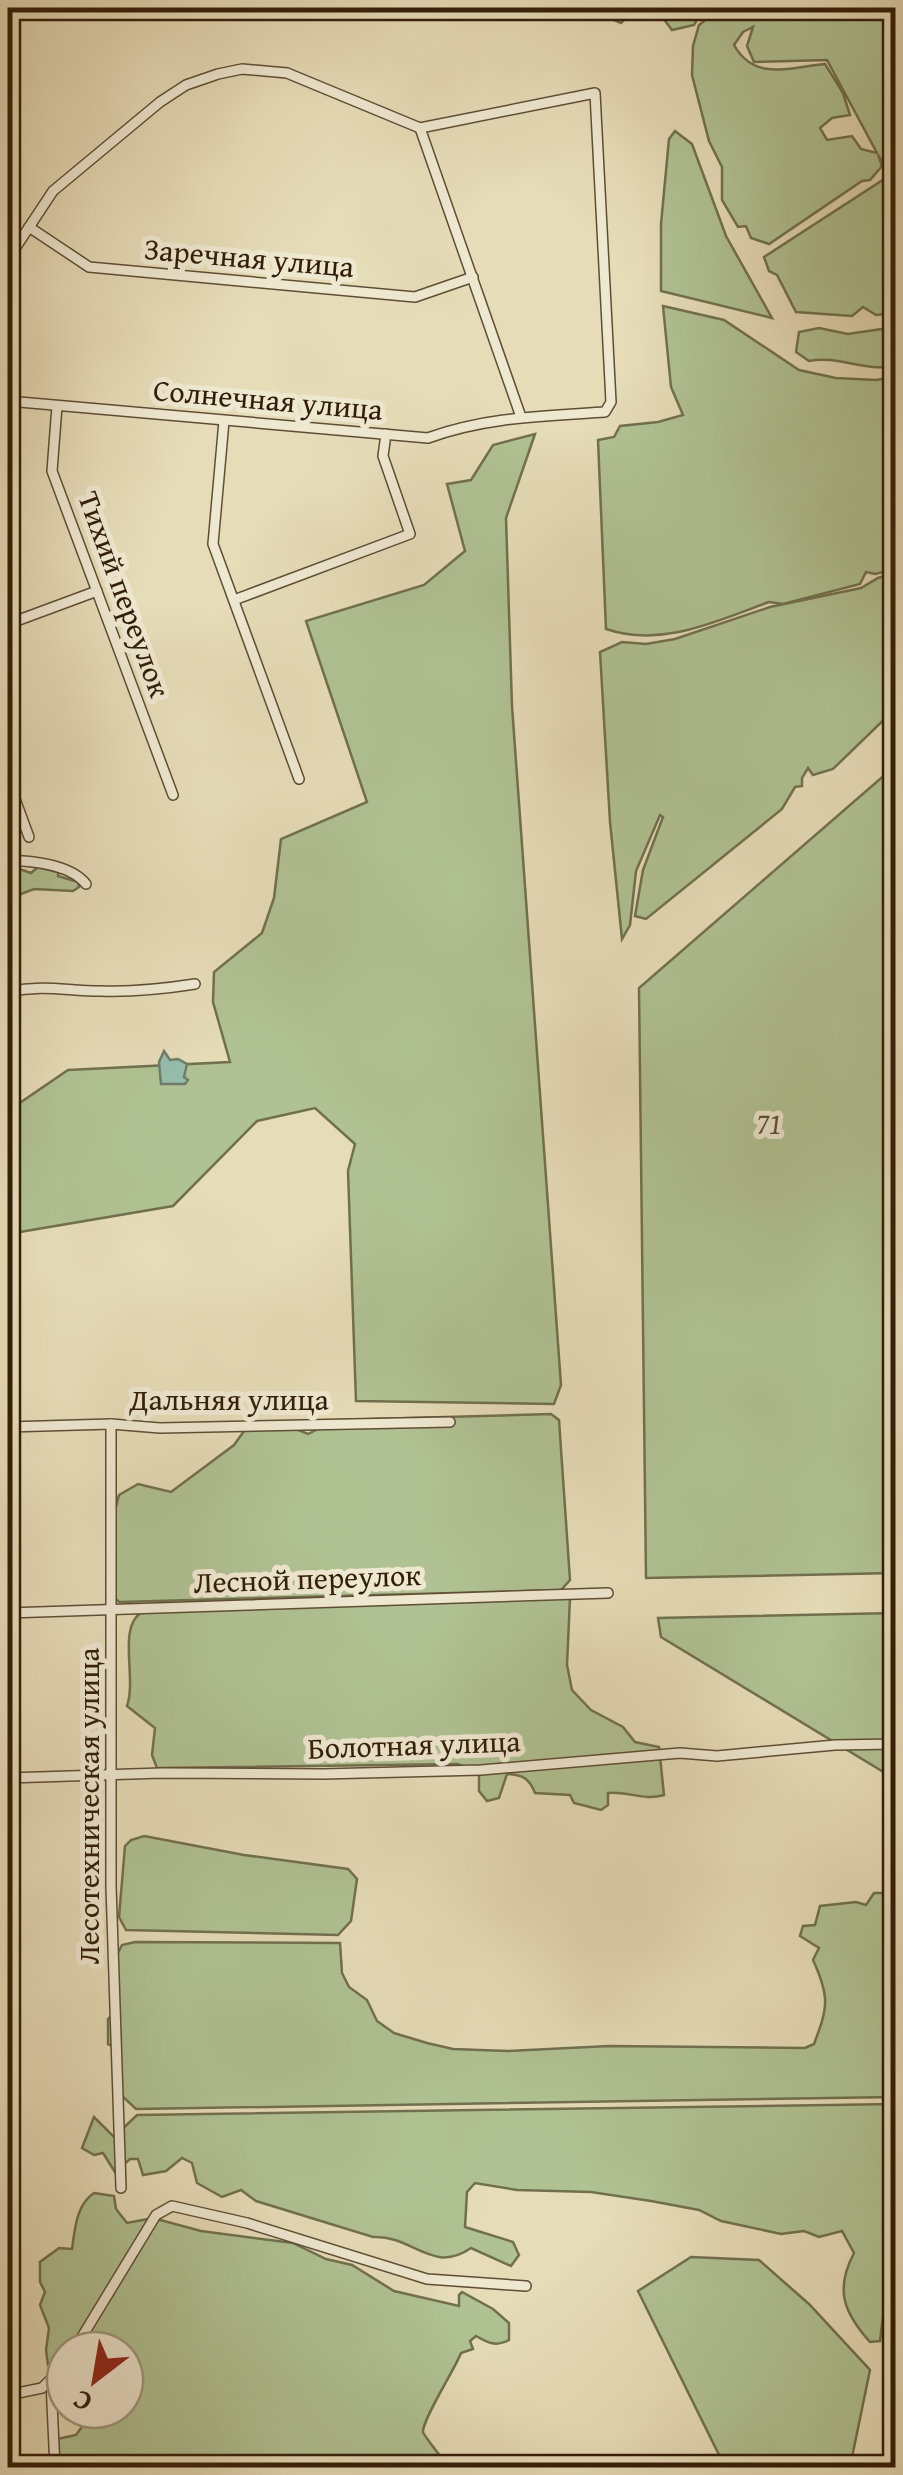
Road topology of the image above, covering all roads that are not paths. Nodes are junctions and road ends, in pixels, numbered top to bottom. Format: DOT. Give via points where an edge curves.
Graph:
graph roads {
  1 [pos="420,128"];
  2 [pos="29,228"];
  3 [pos="8,259"];
  4 [pos="473,277"];
  5 [pos="8,401"];
  6 [pos="57,406"];
  7 [pos="522,417"];
  8 [pos="224,420"];
  9 [pos="386,434"];
  10 [pos="97,591"];
  11 [pos="234,600"];
  12 [pos="8,624"];
  13 [pos="299,779"];
  14 [pos="8,780"];
  15 [pos="172,795"];
  16 [pos="29,837"];
  17 [pos="8,860"];
  18 [pos="86,884"];
  19 [pos="195,984"];
  20 [pos="8,992"];
  21 [pos="450,1422"];
  22 [pos="111,1424"];
  23 [pos="8,1427"];
  24 [pos="608,1593"];
  25 [pos="112,1610"];
  26 [pos="8,1613"];
  27 [pos="896,1744"];
  28 [pos="112,1775"];
  29 [pos="8,1778"];
  30 [pos="121,2188"];
  31 [pos="526,2286"];
  32 [pos="86,2330"];
  33 [pos="45,2385"];
  34 [pos="8,2394"];
  35 [pos="53,2430"];
  36 [pos="55,2468"];
  1 -- 2 [label="street" via="287,73 218,74 160,102 53,192"];
  1 -- 4 [label="street"];
  1 -- 7 [label="street, Солнечная улица" via="595,93 609,408"];
  2 -- 3 [label="street"];
  2 -- 4 [label="street, Заречная улица" via="89,267 414,297"];
  4 -- 7 [label="street"];
  5 -- 6 [label="street, Солнечная улица"];
  6 -- 8 [label="street, Солнечная улица"];
  6 -- 10 [label="street, Тихий переулок" via="52,471"];
  7 -- 9 [label="street, Солнечная улица" via="463,425 428,438"];
  8 -- 9 [label="street, Солнечная улица"];
  8 -- 11 [label="street" via="212,544"];
  9 -- 11 [label="street" via="383,456 410,534"];
  10 -- 12 [label="street"];
  10 -- 15 [label="street, Тихий переулок"];
  11 -- 13 [label="street"];
  14 -- 16 [label="street"];
  17 -- 18 [label="street" via="66,870"];
  19 -- 20 [label="street" via="149,991 48,985"];
  21 -- 22 [label="street, Дальняя улица"];
  22 -- 23 [label="street, Дальняя улица"];
  22 -- 25 [label="street, Лесотехническая улица"];
  24 -- 25 [label="street, Лесной переулок"];
  25 -- 26 [label="street, Лесной переулок"];
  25 -- 28 [label="street, Лесотехническая улица"];
  27 -- 28 [label="street, Болотная улица" via="482,1770"];
  28 -- 29 [label="street, Болотная улица"];
  28 -- 30 [label="street, Лесотехническая улица"];
  31 -- 32 [label="street" via="427,2279 172,2206 156,2215"];
  33 -- 34 [label="street"];
  35 -- 36 [label="street"];
}
